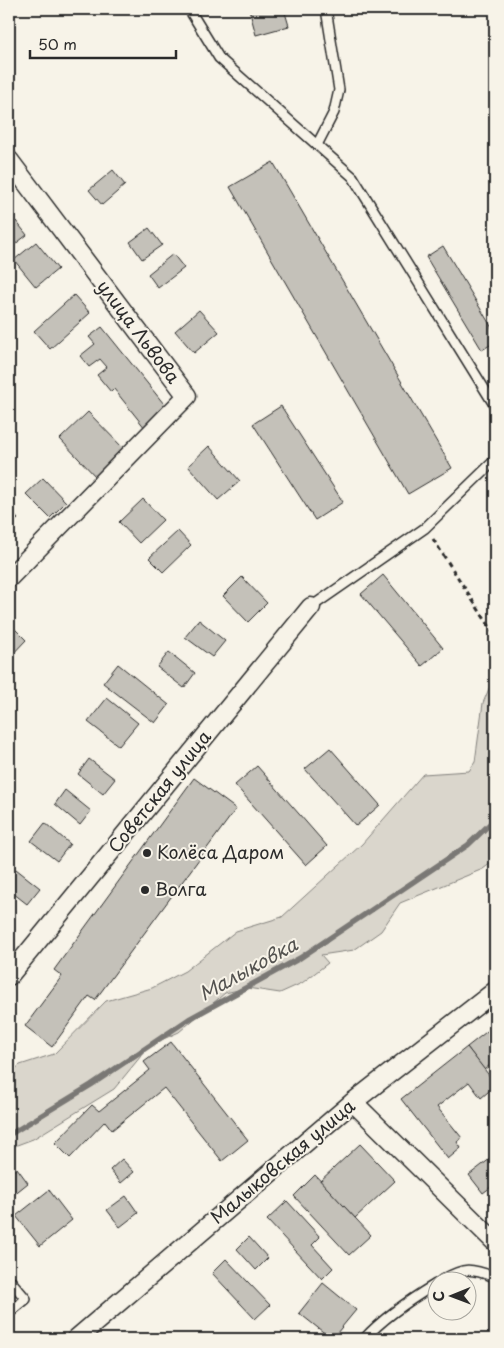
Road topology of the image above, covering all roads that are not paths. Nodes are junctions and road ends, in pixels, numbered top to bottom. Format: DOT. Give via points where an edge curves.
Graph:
graph roads {
  1 [pos="189,9"];
  2 [pos="326,9"];
  3 [pos="317,145"];
  4 [pos="9,160"];
  5 [pos="495,406"];
  6 [pos="495,460"];
  7 [pos="9,578"];
  8 [pos="311,607"];
  9 [pos="9,976"];
  10 [pos="495,991"];
  11 [pos="353,1102"];
  12 [pos="495,1242"];
  13 [pos="476,1270"];
  14 [pos="495,1277"];
  15 [pos="9,1279"];
  16 [pos="426,1290"];
  17 [pos="9,1312"];
  18 [pos="76,1339"];
  19 [pos="364,1339"];
  1 -- 3 [label="lane" via="219,58"];
  2 -- 3 [label="lane" via="339,90 334,112"];
  3 -- 5 [label="lane" via="352,177"];
  4 -- 7 [label="street, улица Львова" via="187,396"];
  6 -- 8 [label="lane" via="425,528"];
  8 -- 9 [label="street, Советская улица"];
  10 -- 11 [label="street, Малыковская улица"];
  11 -- 12 [label="street"];
  11 -- 18 [label="street, Малыковская улица"];
  13 -- 14 [label="lane"];
  15 -- 17 [label="lane" via="26,1299"];
  16 -- 19 [label="lane"];
}
